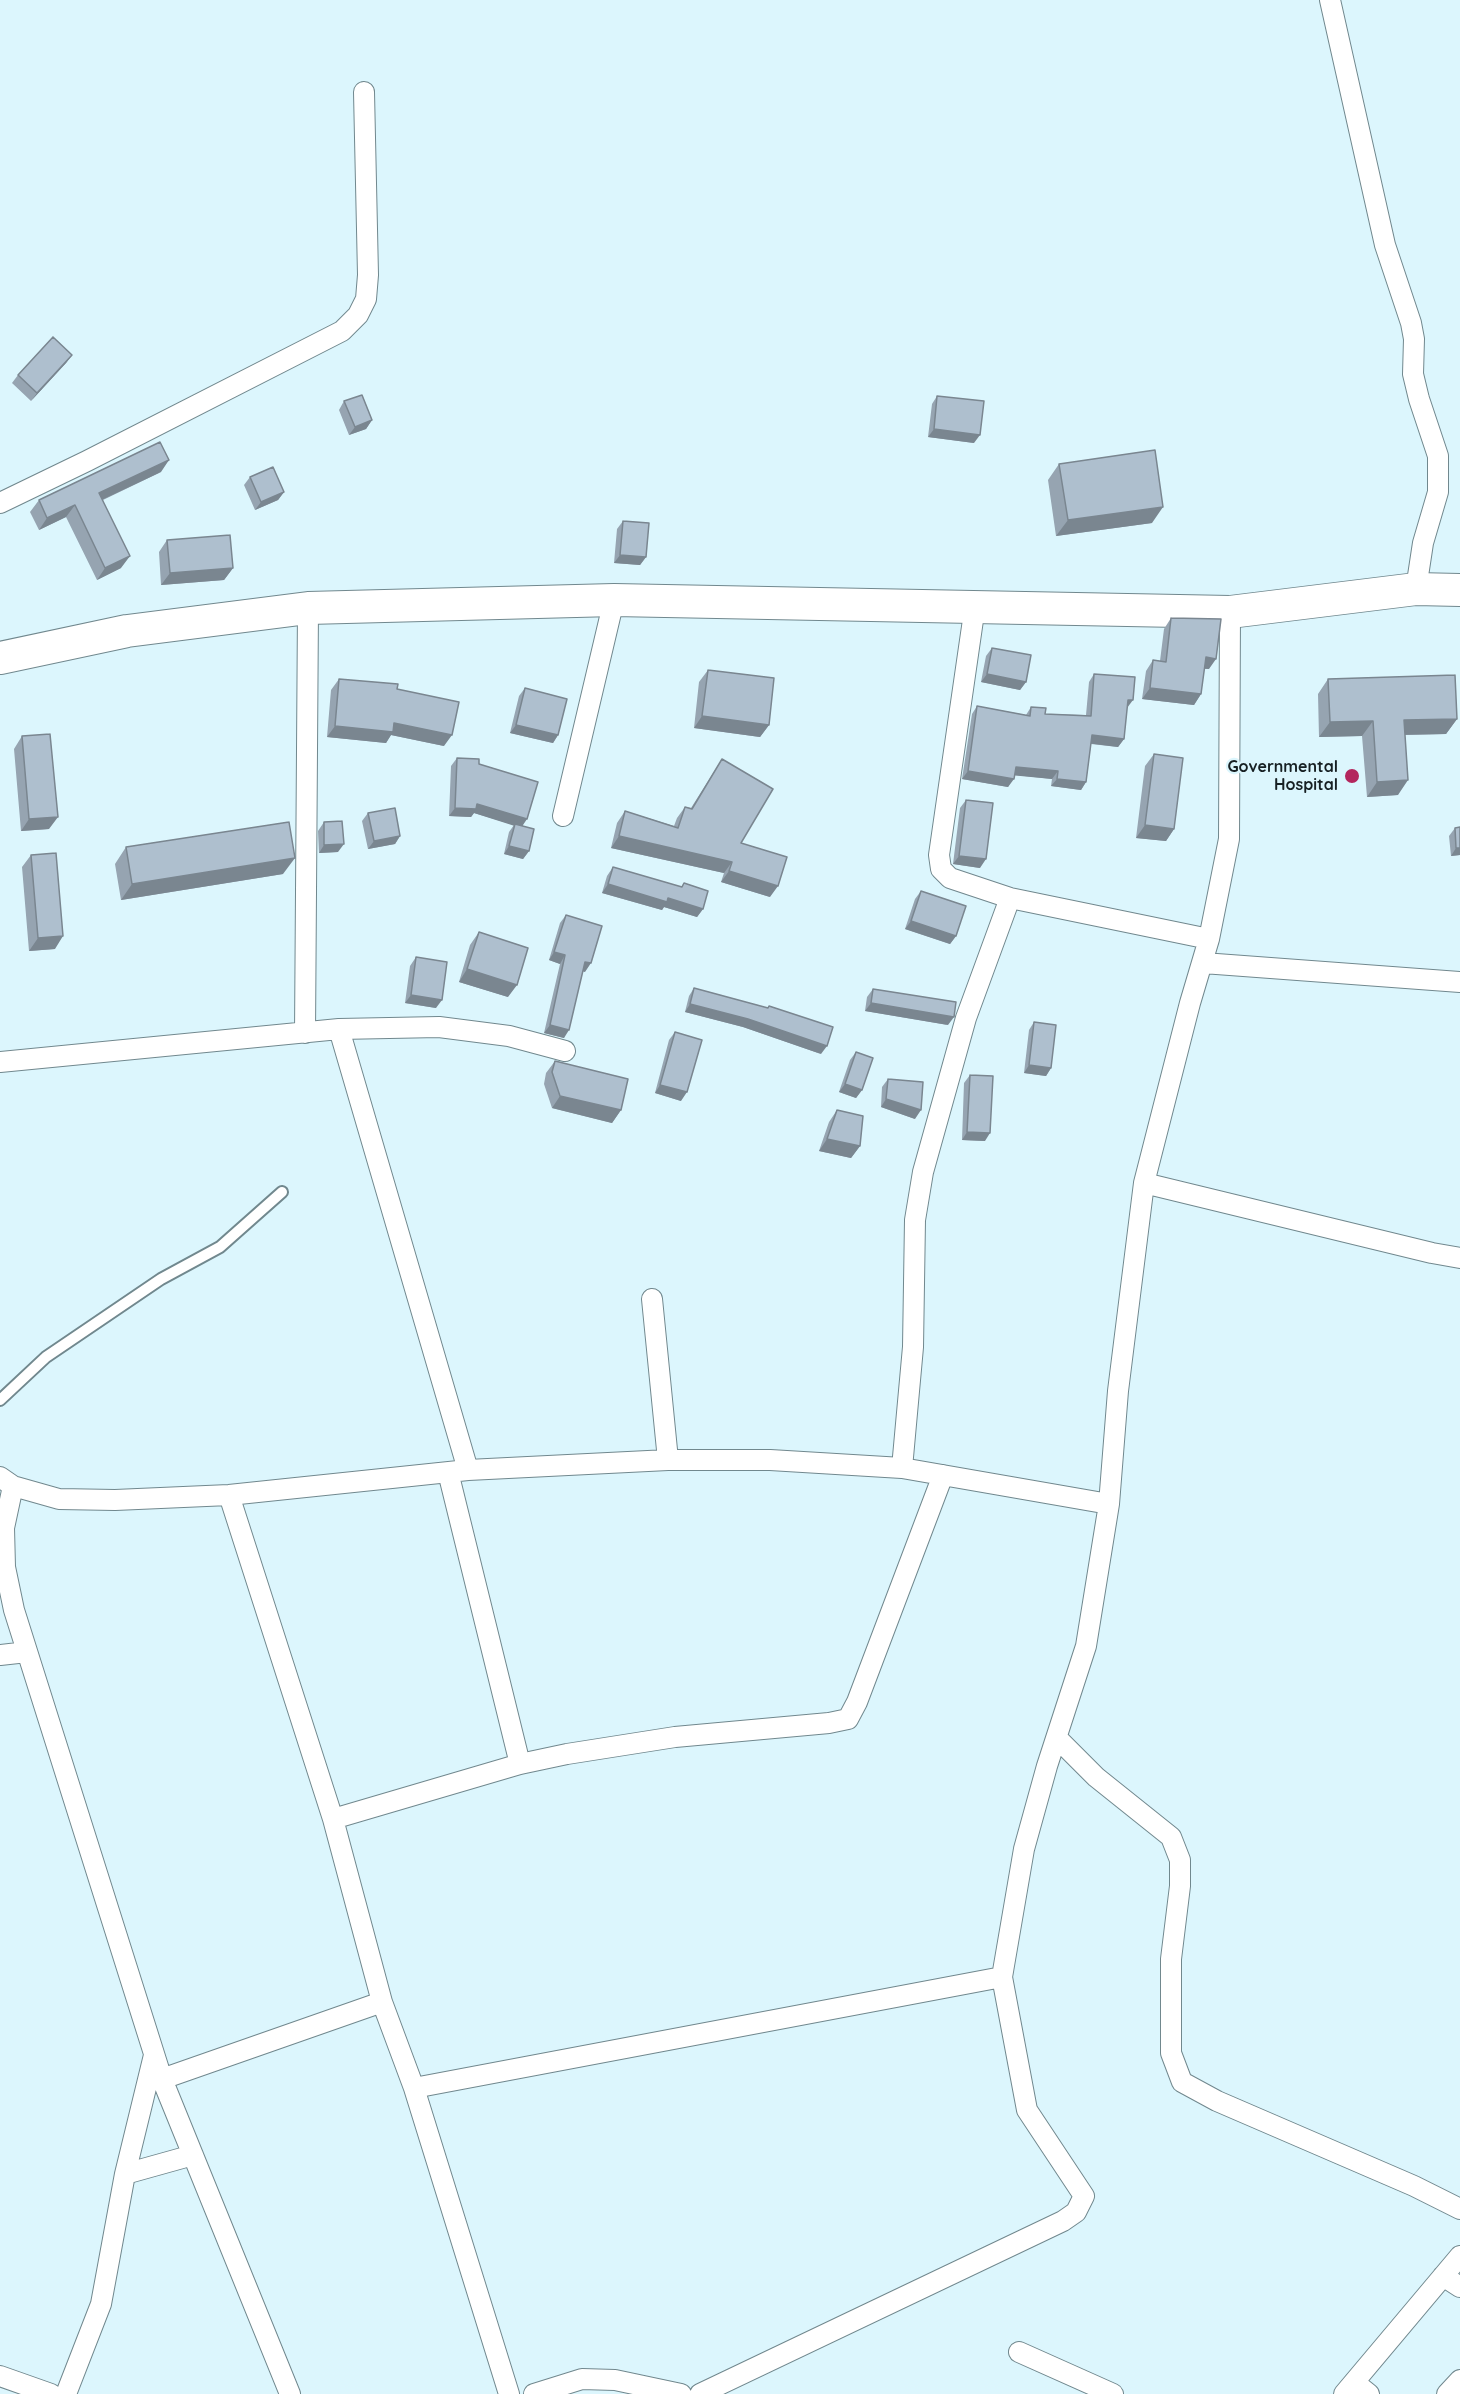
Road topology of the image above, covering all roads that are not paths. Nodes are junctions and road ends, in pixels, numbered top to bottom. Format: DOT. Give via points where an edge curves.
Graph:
graph roads {
  1 [pos="1330,0"];
  2 [pos="364,92"];
  3 [pos="0,503"];
  4 [pos="1416,589"];
  5 [pos="1460,590"];
  6 [pos="614,600"];
  7 [pos="975,606"];
  8 [pos="308,608"];
  9 [pos="1230,612"];
  10 [pos="0,658"];
  11 [pos="562,816"];
  12 [pos="1011,898"];
  13 [pos="1209,939"];
  14 [pos="1203,963"];
  15 [pos="1460,982"];
  16 [pos="339,1029"];
  17 [pos="305,1033"];
  18 [pos="565,1052"];
  19 [pos="0,1062"];
  20 [pos="1144,1183"];
  21 [pos="282,1192"];
  22 [pos="1460,1258"];
  23 [pos="652,1299"];
  24 [pos="0,1400"];
  25 [pos="668,1460"];
  26 [pos="902,1468"];
  27 [pos="468,1470"];
  28 [pos="448,1472"];
  29 [pos="943,1475"];
  30 [pos="6,1482"];
  31 [pos="229,1495"];
  32 [pos="1109,1504"];
  33 [pos="27,1652"];
  34 [pos="0,1655"];
  35 [pos="1057,1738"];
  36 [pos="520,1764"];
  37 [pos="333,1819"];
  38 [pos="1002,1977"];
  39 [pos="382,2002"];
  40 [pos="154,2054"];
  41 [pos="162,2079"];
  42 [pos="414,2088"];
  43 [pos="193,2155"];
  44 [pos="125,2174"];
  45 [pos="1460,2209"];
  46 [pos="1460,2256"];
  47 [pos="1443,2276"];
  48 [pos="1460,2287"];
  49 [pos="1019,2352"];
  50 [pos="0,2376"];
  51 [pos="1460,2380"];
  52 [pos="1356,2390"];
  53 [pos="51,2394"];
  54 [pos="66,2394"];
  55 [pos="290,2394"];
  56 [pos="509,2394"];
  57 [pos="534,2394"];
  58 [pos="681,2394"];
  59 [pos="700,2394"];
  60 [pos="1113,2394"];
  61 [pos="1447,2394"];
  1 -- 4 [label="street" via="1385,245 1411,323 1413,374 1438,456 1438,492 1423,543"];
  2 -- 3 [label="street" via="368,275 366,299 358,315 342,331"];
  4 -- 5 [label="main road"];
  4 -- 9 [label="main road"];
  6 -- 7 [label="main road"];
  6 -- 8 [label="main road"];
  6 -- 11 [label="street"];
  7 -- 9 [label="main road"];
  7 -- 12 [label="street" via="939,855 941,869 950,878"];
  8 -- 10 [label="main road" via="127,631"];
  8 -- 17 [label="street"];
  9 -- 13 [label="street" via="1229,839"];
  12 -- 13 [label="street"];
  12 -- 26 [label="street" via="966,1018 923,1172 915,1220 914,1347"];
  13 -- 14 [label="street"];
  14 -- 15 [label="street"];
  14 -- 20 [label="street"];
  16 -- 17 [label="street"];
  16 -- 18 [label="street" via="439,1028 509,1036"];
  16 -- 27 [label="street"];
  17 -- 19 [label="street"];
  20 -- 22 [label="street"];
  20 -- 32 [label="street" via="1118,1391"];
  21 -- 24 [label="lane" via="220,1247 161,1279 46,1357"];
  23 -- 25 [label="street"];
  25 -- 26 [label="street" via="770,1460"];
  25 -- 27 [label="street"];
  26 -- 29 [label="street"];
  27 -- 28 [label="street"];
  28 -- 31 [label="street"];
  28 -- 36 [label="street"];
  29 -- 32 [label="street"];
  29 -- 36 [label="street" via="848,1719 675,1737"];
  30 -- 31 [label="street" via="59,1499"];
  30 -- 33 [label="street" via="5,1567"];
  31 -- 37 [label="street"];
  32 -- 35 [label="street" via="1086,1646"];
  33 -- 34 [label="street"];
  33 -- 40 [label="street"];
  35 -- 38 [label="street" via="1024,1849"];
  35 -- 45 [label="street" via="1096,1777 1171,1838 1180,1860 1171,1959 1171,2053 1182,2082"];
  36 -- 37 [label="street"];
  37 -- 39 [label="street"];
  38 -- 42 [label="street"];
  38 -- 59 [label="street" via="1027,2110 1084,2196 1076,2212"];
  39 -- 41 [label="street"];
  39 -- 42 [label="street"];
  40 -- 41 [label="street"];
  40 -- 44 [label="street"];
  41 -- 43 [label="street"];
  42 -- 56 [label="street"];
  43 -- 44 [label="street"];
  43 -- 55 [label="street"];
  44 -- 54 [label="street" via="101,2304"];
  46 -- 47 [label="street"];
  47 -- 48 [label="street"];
  47 -- 52 [label="street"];
  49 -- 60 [label="street"];
  50 -- 53 [label="street"];
  51 -- 61 [label="street"];
  57 -- 58 [label="street" via="582,2379 615,2380"];
}
